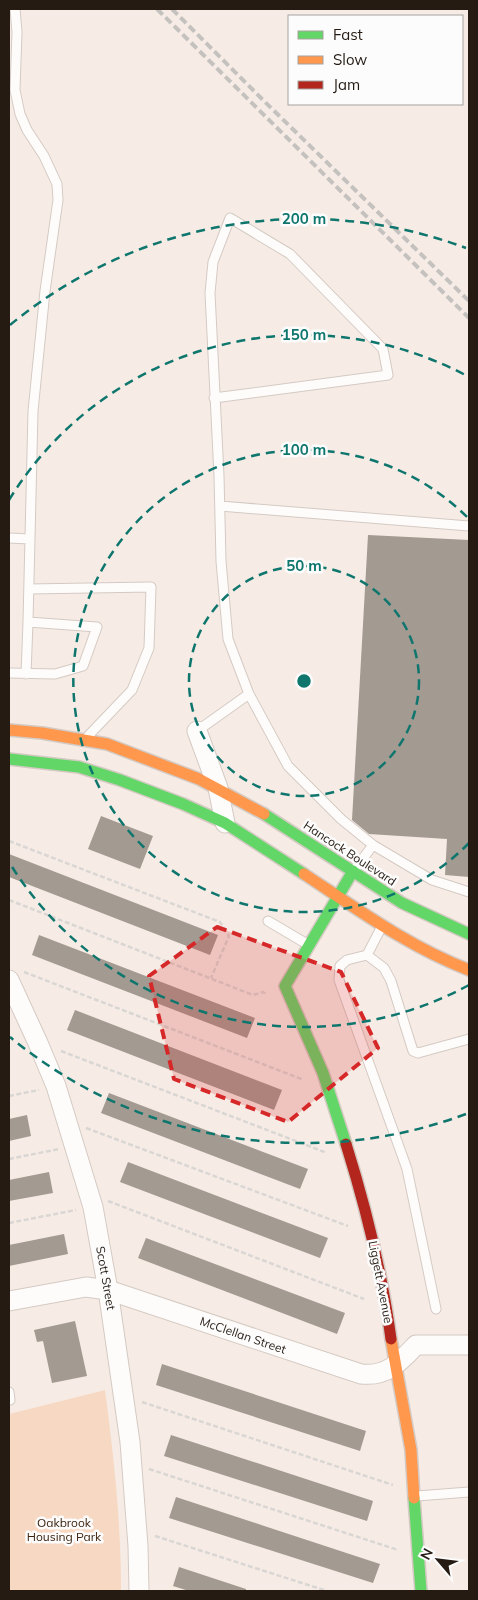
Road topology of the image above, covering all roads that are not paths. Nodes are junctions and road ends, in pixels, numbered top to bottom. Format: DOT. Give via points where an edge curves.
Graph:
graph roads {
  1 [pos="15,9"];
  2 [pos="214,398"];
  3 [pos="220,506"];
  4 [pos="469,526"];
  5 [pos="9,538"];
  6 [pos="30,539"];
  7 [pos="29,589"];
  8 [pos="28,622"];
  9 [pos="9,673"];
  10 [pos="26,674"];
  11 [pos="249,694"];
  12 [pos="9,730"];
  13 [pos="197,731"];
  14 [pos="84,739"];
  15 [pos="9,759"];
  16 [pos="218,788"];
  17 [pos="225,823"];
  18 [pos="373,845"];
  19 [pos="353,872"];
  20 [pos="469,892"];
  21 [pos="338,897"];
  22 [pos="268,921"];
  23 [pos="382,926"];
  24 [pos="469,934"];
  25 [pos="309,945"];
  26 [pos="367,955"];
  27 [pos="469,970"];
  28 [pos="13,975"];
  29 [pos="469,1039"];
  30 [pos="108,1290"];
  31 [pos="9,1301"];
  32 [pos="436,1309"];
  33 [pos="469,1344"];
  34 [pos="395,1367"];
  35 [pos="9,1392"];
  36 [pos="9,1400"];
  37 [pos="469,1492"];
  38 [pos="414,1494"];
  39 [pos="139,1591"];
  40 [pos="421,1591"];
  1 -- 6 [label="lane" via="16,98 27,130 57,184 58,200 33,411"];
  2 -- 2 [label="lane" via="210,293 213,262 230,218 290,254 383,349 388,375"];
  2 -- 3 [label="lane"];
  3 -- 4 [label="lane"];
  3 -- 11 [label="lane" via="228,639"];
  5 -- 6 [label="lane"];
  6 -- 7 [label="lane"];
  7 -- 8 [label="lane"];
  7 -- 14 [label="lane" via="151,587 149,648 132,690"];
  8 -- 10 [label="lane"];
  8 -- 10 [label="lane" via="97,627 83,666 55,674"];
  9 -- 10 [label="lane"];
  11 -- 13 [label="lane"];
  11 -- 18 [label="lane" via="288,766 341,819"];
  12 -- 14 [label="street, Hancock Boulevard"];
  13 -- 16 [label="street"];
  14 -- 16 [label="street, Hancock Boulevard" via="133,753"];
  15 -- 17 [label="street" via="88,770 183,804"];
  16 -- 17 [label="street"];
  16 -- 19 [label="street, Hancock Boulevard" via="274,819"];
  17 -- 21 [label="street"];
  18 -- 19 [label="lane"];
  18 -- 20 [label="lane" via="432,880"];
  19 -- 21 [label="street"];
  19 -- 24 [label="street, Hancock Boulevard" via="402,903"];
  21 -- 23 [label="street"];
  21 -- 25 [label="street"];
  22 -- 25 [label="lane"];
  23 -- 26 [label="lane"];
  23 -- 27 [label="street" via="408,942"];
  25 -- 34 [label="street, Liggett Avenue" via="285,986 323,1073 351,1162 372,1235"];
  26 -- 29 [label="lane" via="384,968 391,980 413,1051 418,1053"];
  26 -- 32 [label="lane" via="347,960 340,966 339,980 407,1169"];
  28 -- 30 [label="street, Scott Street" via="56,1086 92,1200"];
  30 -- 31 [label="street, McClellan Street" via="86,1287"];
  30 -- 34 [label="street, McClellan Street" via="362,1374 372,1375"];
  30 -- 39 [label="street, Scott Street" via="131,1463"];
  33 -- 34 [label="street, McClellan Street" via="416,1346"];
  34 -- 38 [label="street, Liggett Avenue" via="411,1450"];
  35 -- 36 [label="lane"];
  37 -- 38 [label="lane"];
  38 -- 40 [label="street, Liggett Avenue"];
}
